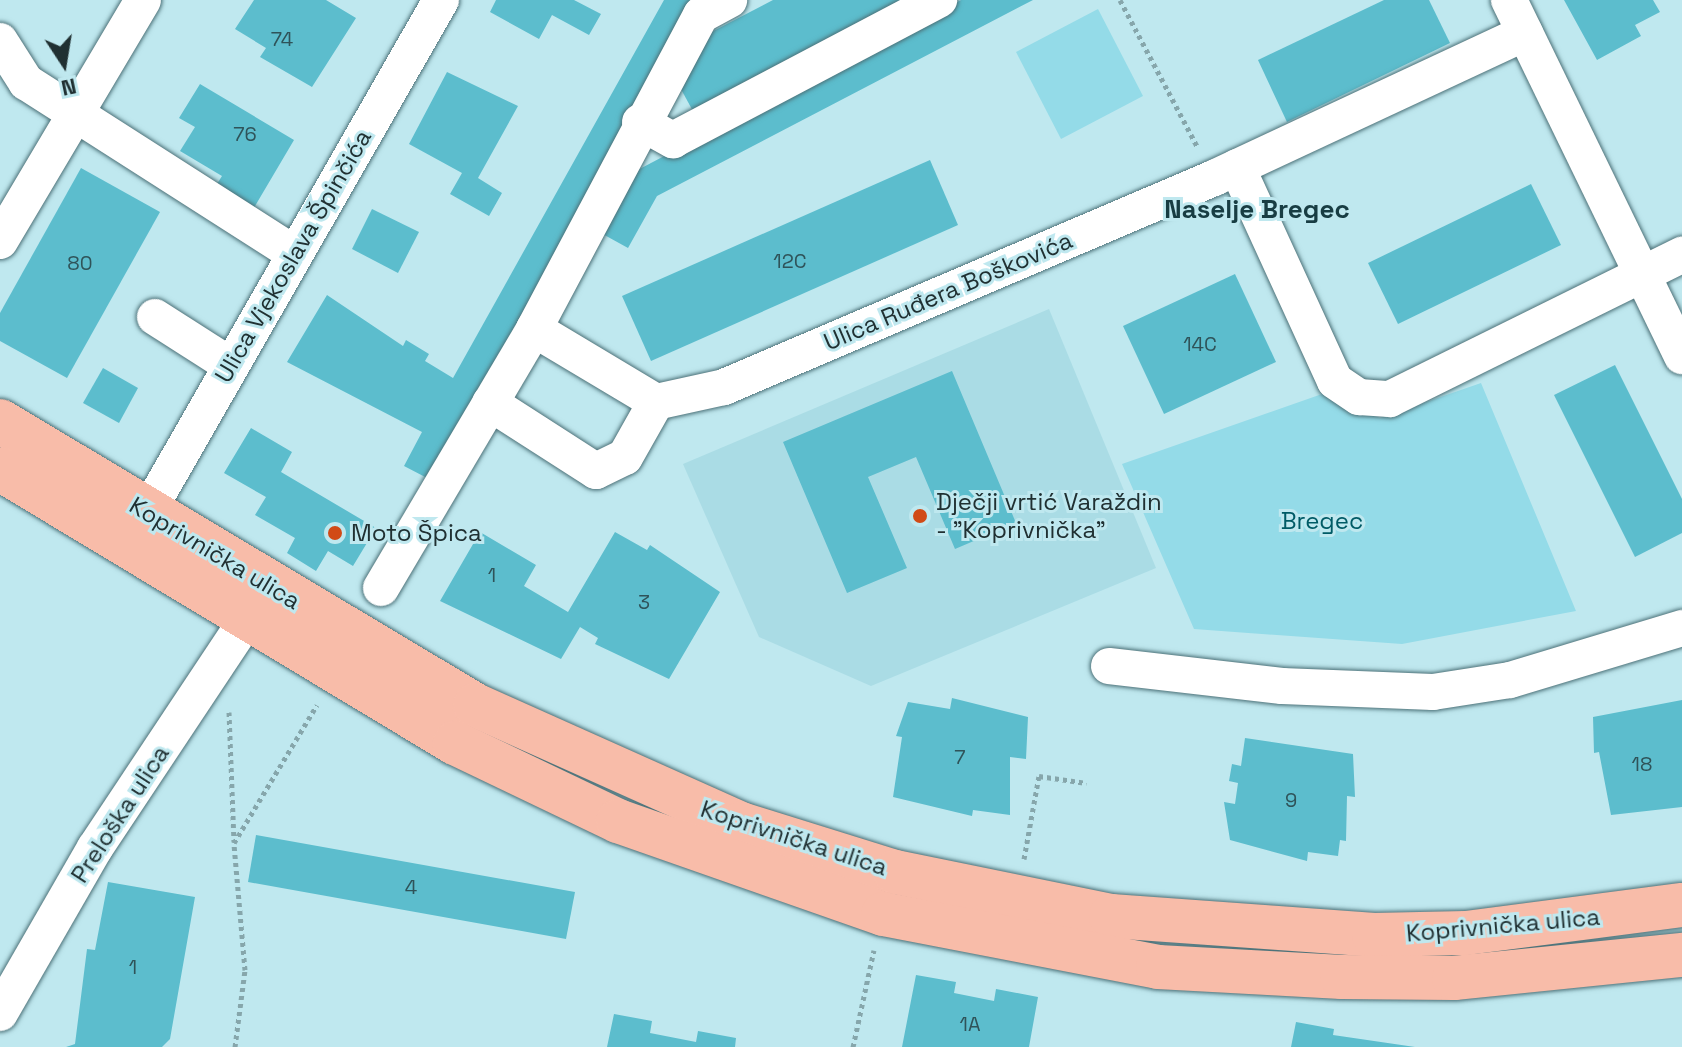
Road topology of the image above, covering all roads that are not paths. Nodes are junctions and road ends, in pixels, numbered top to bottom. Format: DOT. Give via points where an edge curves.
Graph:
graph roads {
  1 [pos="143,0"];
  2 [pos="441,0"];
  3 [pos="729,0"];
  4 [pos="939,0"];
  5 [pos="1509,0"];
  6 [pos="1525,33"];
  7 [pos="0,41"];
  8 [pos="73,112"];
  9 [pos="640,122"];
  10 [pos="1226,172"];
  11 [pos="0,241"];
  12 [pos="295,254"];
  13 [pos="1682,255"];
  14 [pos="1644,274"];
  15 [pos="155,317"];
  16 [pos="534,329"];
  17 [pos="1682,356"];
  18 [pos="230,365"];
  19 [pos="656,402"];
  20 [pos="490,403"];
  21 [pos="0,421"];
  22 [pos="0,469"];
  23 [pos="147,513"];
  24 [pos="381,588"];
  25 [pos="247,619"];
  26 [pos="1682,628"];
  27 [pos="1109,666"];
  28 [pos="1682,905"];
  29 [pos="1682,955"];
  30 [pos="0,1013"];
  1 -- 8 [label="street"];
  2 -- 12 [label="street, Ulica Vjekoslava Špinčića"];
  3 -- 9 [label="street" via="701,15"];
  4 -- 9 [label="street" via="673,140"];
  5 -- 6 [label="street"];
  6 -- 10 [label="street, Ulica Ruđera Boškovića"];
  6 -- 14 [label="street"];
  7 -- 8 [label="street" via="26,82"];
  8 -- 11 [label="street"];
  8 -- 12 [label="street"];
  9 -- 16 [label="street"];
  10 -- 14 [label="street" via="1335,381 1359,397 1390,399"];
  10 -- 19 [label="street, Ulica Ruđera Boškovića" via="724,387"];
  12 -- 18 [label="street, Ulica Vjekoslava Špinčića"];
  13 -- 14 [label="street"];
  14 -- 17 [label="street"];
  15 -- 18 [label="street"];
  16 -- 19 [label="street"];
  16 -- 20 [label="street"];
  18 -- 23 [label="street, Ulica Vjekoslava Špinčića"];
  19 -- 20 [label="street" via="625,457 596,471"];
  20 -- 24 [label="street"];
  21 -- 23 [label="main road, Koprivnička ulica"];
  22 -- 25 [label="main road, Koprivnička ulica"];
  23 -- 28 [label="main road, Koprivnička ulica" via="475,705 572,753 741,824 895,872 1111,916 1374,935 1466,933"];
  25 -- 29 [label="main road, Koprivnička ulica" via="455,743 606,816 816,894 984,938 1158,967 1342,977 1454,978"];
  25 -- 30 [label="street, Preloška ulica" via="95,848"];
  26 -- 27 [label="street" via="1510,680 1433,692 1282,686"];
}
